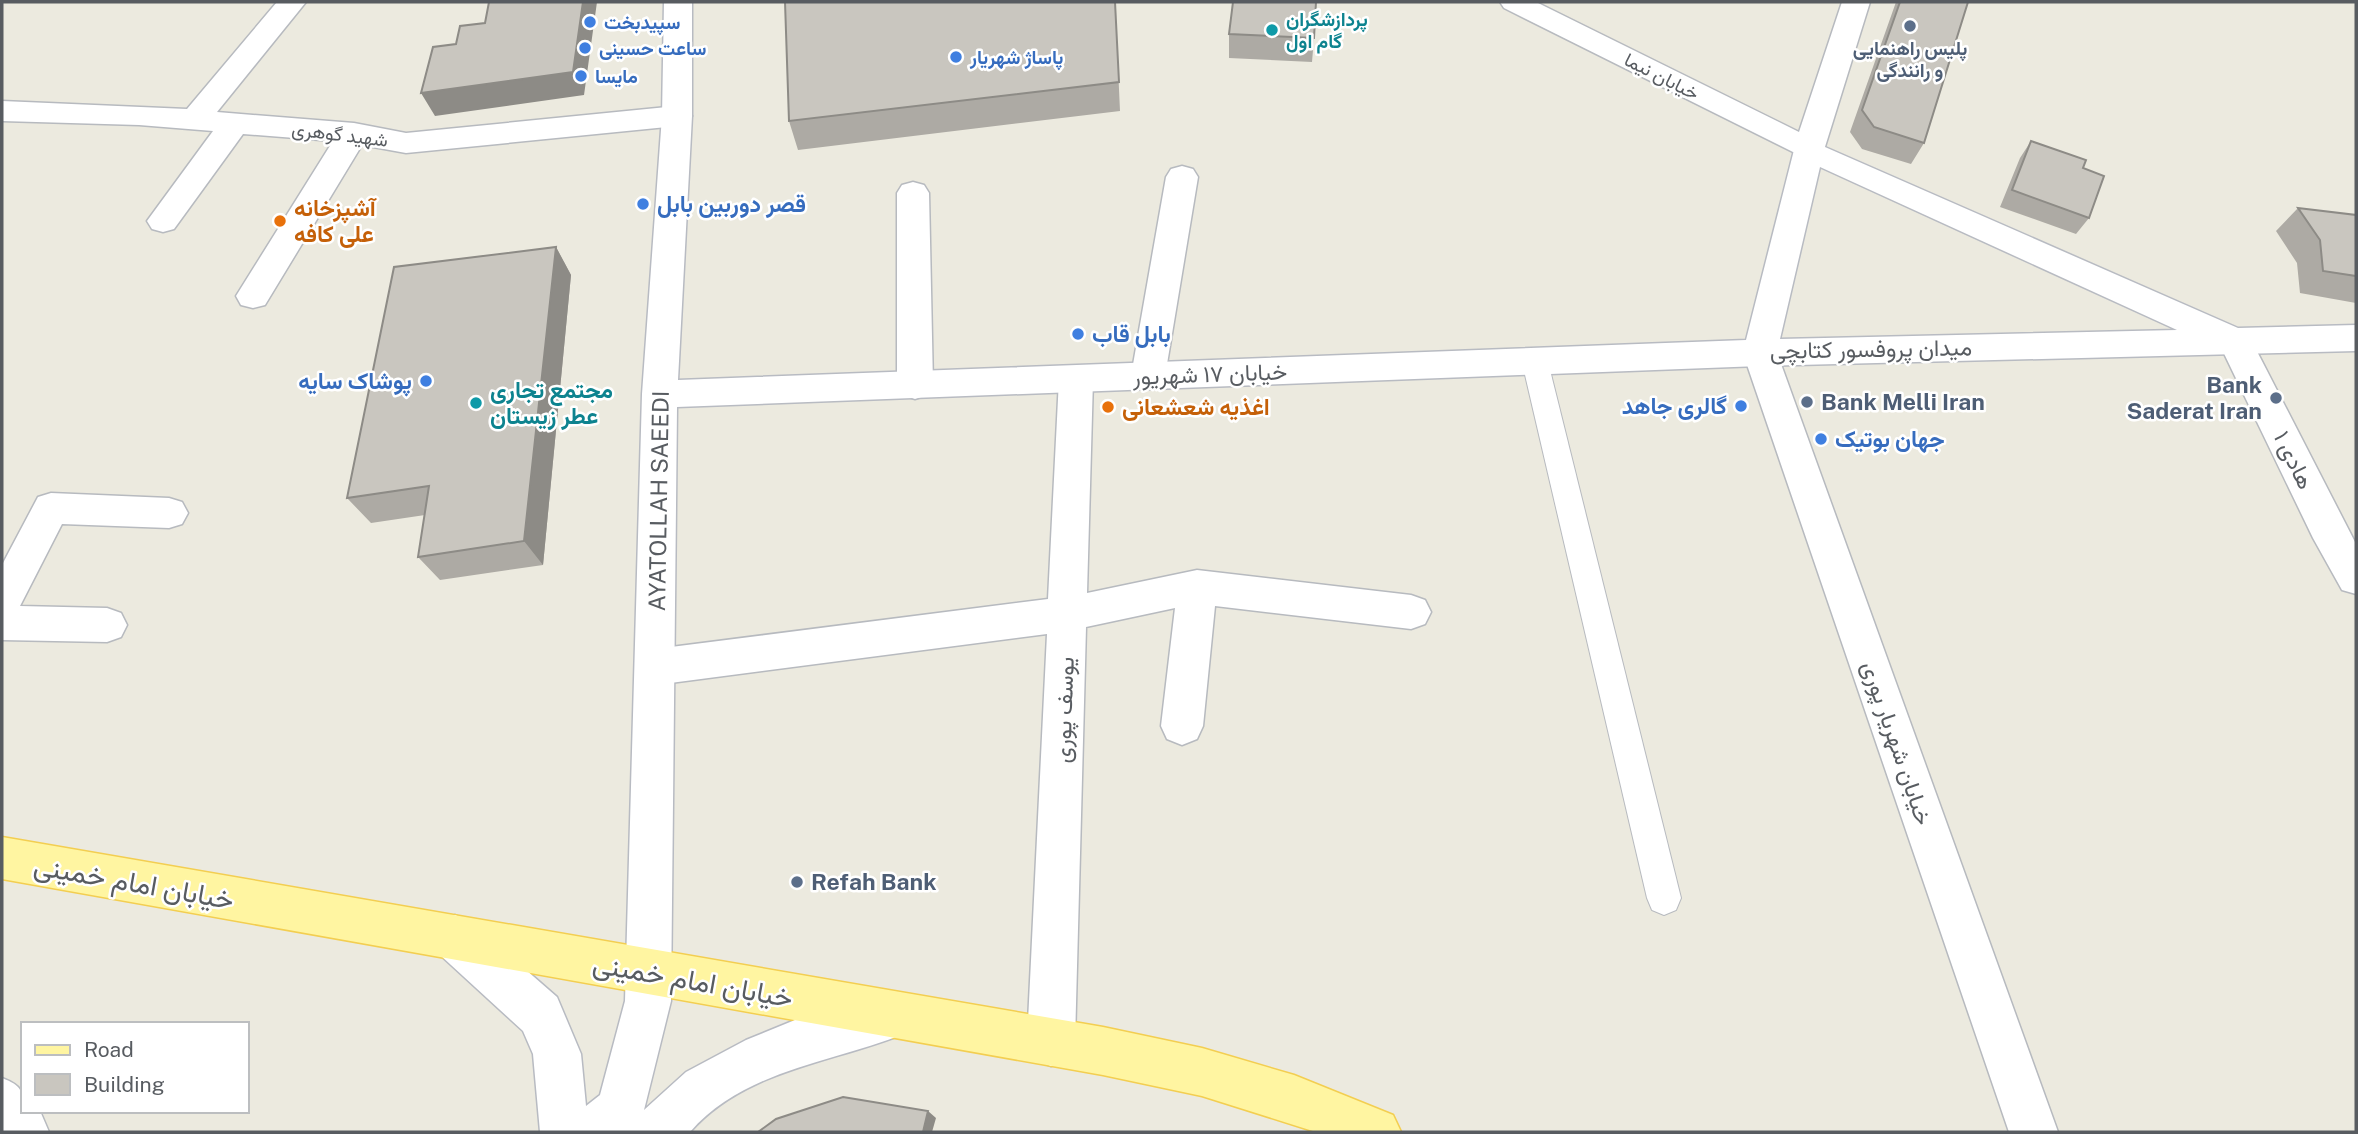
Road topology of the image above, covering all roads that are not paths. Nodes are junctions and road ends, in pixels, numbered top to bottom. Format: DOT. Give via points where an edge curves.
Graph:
graph roads {
  1 [pos="292,2"];
  2 [pos="678,2"];
  3 [pos="1514,2"];
  4 [pos="1856,2"];
  5 [pos="2,111"];
  6 [pos="677,116"];
  7 [pos="194,120"];
  8 [pos="235,123"];
  9 [pos="354,133"];
  10 [pos="1810,150"];
  11 [pos="1182,177"];
  12 [pos="913,192"];
  13 [pos="163,221"];
  14 [pos="253,296"];
  15 [pos="2356,338"];
  16 [pos="2235,341"];
  17 [pos="1760,353"];
  18 [pos="1535,362"];
  19 [pos="1148,376"];
  20 [pos="1076,379"];
  21 [pos="915,385"];
  22 [pos="660,394"];
  23 [pos="169,513"];
  24 [pos="2356,578"];
  25 [pos="1198,587"];
  26 [pos="2,601"];
  27 [pos="1411,612"];
  28 [pos="1067,614"];
  29 [pos="2,623"];
  30 [pos="107,625"];
  31 [pos="655,667"];
  32 [pos="1182,726"];
  33 [pos="2,859"];
  34 [pos="1664,898"];
  35 [pos="456,938"];
  36 [pos="648,986"];
  37 [pos="893,1015"];
  38 [pos="1051,1042"];
  39 [pos="2,1102"];
  40 [pos="624,1127"];
  41 [pos="25,1132"];
  42 [pos="564,1132"];
  43 [pos="1376,1132"];
  44 [pos="2034,1132"];
  1 -- 7 [label="street"];
  2 -- 6 [label="street, AYATOLLAH SAEEDI"];
  3 -- 10 [label="street, خیابان نیما"];
  4 -- 10 [label="street, میدان پروفسور کتابچی"];
  5 -- 7 [label="street, شهید گوهری"];
  6 -- 9 [label="street, شهید گوهری" via="406,143"];
  6 -- 22 [label="street, AYATOLLAH SAEEDI"];
  7 -- 8 [label="street, شهید گوهری"];
  8 -- 9 [label="street, شهید گوهری"];
  8 -- 13 [label="street"];
  9 -- 14 [label="street"];
  10 -- 16 [label="street"];
  10 -- 17 [label="street, میدان پروفسور کتابچی"];
  11 -- 19 [label="street"];
  12 -- 21 [label="street"];
  15 -- 16 [label="street"];
  16 -- 17 [label="street, میدان پروفسور کتابچی"];
  16 -- 24 [label="street, هادی ۱" via="2326,527"];
  17 -- 18 [label="street, خیابان ۱۷ شهریور"];
  17 -- 44 [label="street, خیابان شهریار پوری"];
  18 -- 19 [label="street, خیابان ۱۷ شهریور"];
  18 -- 34 [label="lane"];
  19 -- 20 [label="street, خیابان ۱۷ شهریور"];
  20 -- 21 [label="street, خیابان ۱۷ شهریور"];
  20 -- 28 [label="street, یوسف پوری"];
  21 -- 22 [label="street, خیابان ۱۷ شهریور"];
  22 -- 31 [label="street, AYATOLLAH SAEEDI"];
  23 -- 26 [label="street" via="51,508"];
  25 -- 27 [label="street"];
  25 -- 28 [label="street"];
  25 -- 32 [label="street"];
  28 -- 31 [label="street"];
  28 -- 38 [label="street, یوسف پوری"];
  29 -- 30 [label="street"];
  31 -- 36 [label="street, AYATOLLAH SAEEDI"];
  33 -- 35 [label="main road, خیابان امام خمینی"];
  35 -- 36 [label="main road, خیابان امام خمینی"];
  35 -- 42 [label="street" via="540,1014 557,1054"];
  36 -- 37 [label="main road, خیابان امام خمینی"];
  36 -- 40 [label="street, AYATOLLAH SAEEDI"];
  37 -- 38 [label="main road, خیابان امام خمینی"];
  37 -- 40 [label="street" via="790,1045 716,1080 670,1116"];
  38 -- 43 [label="main road, خیابان امام خمینی" via="1202,1072 1294,1099"];
  39 -- 41 [label="street"];
}
